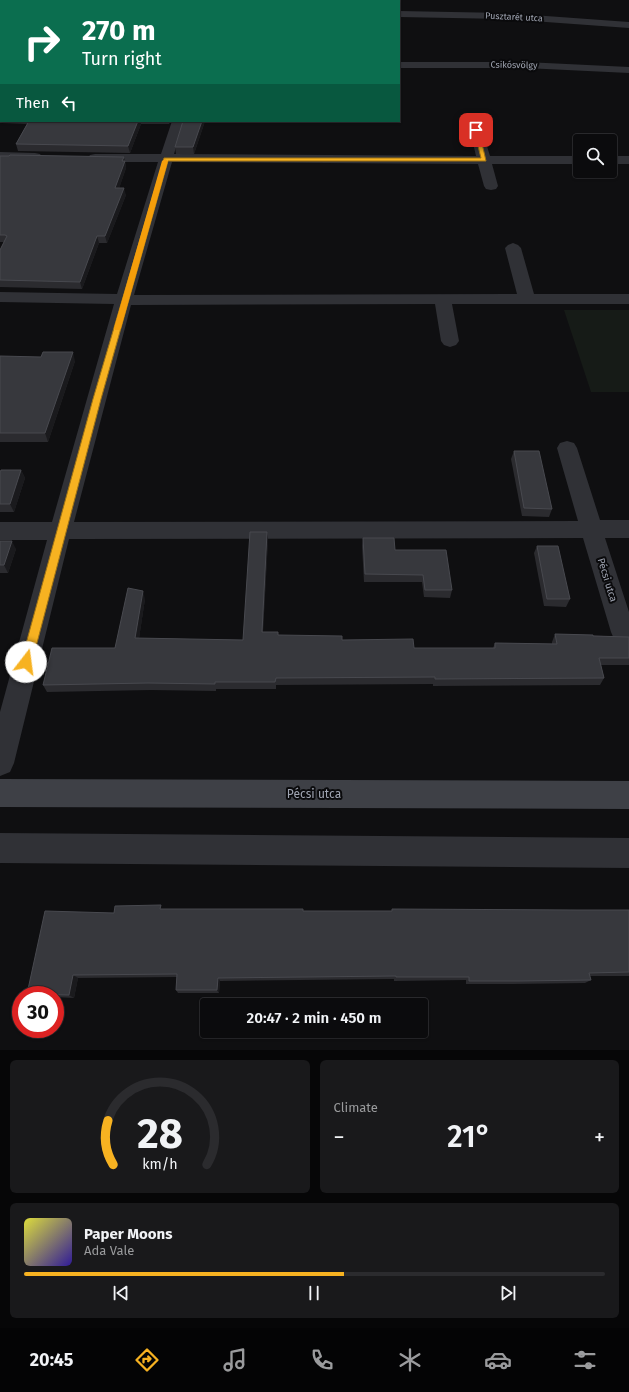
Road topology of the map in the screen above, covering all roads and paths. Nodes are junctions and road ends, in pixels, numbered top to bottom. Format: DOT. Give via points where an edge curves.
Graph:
graph roads {
  1 [pos="400,14"];
  2 [pos="629,25"];
  3 [pos="400,65"];
  4 [pos="629,70"];
  5 [pos="178,122"];
  6 [pos="476,130"];
  7 [pos="0,156"];
  8 [pos="46,157"];
  9 [pos="85,158"];
  10 [pos="166,159"];
  11 [pos="484,160"];
  12 [pos="573,160"];
  13 [pos="617,160"];
  14 [pos="629,160"];
  15 [pos="491,186"];
  16 [pos="513,248"];
  17 [pos="0,297"];
  18 [pos="443,299"];
  19 [pos="527,299"];
  20 [pos="629,299"];
  21 [pos="125,300"];
  22 [pos="450,341"];
  23 [pos="567,448"];
  24 [pos="592,529"];
  25 [pos="629,529"];
  26 [pos="0,531"];
  27 [pos="62,531"];
  28 [pos="623,632"];
  29 [pos="0,763"];
  30 [pos="0,793"];
  31 [pos="629,795"];
  32 [pos="0,848"];
  33 [pos="629,853"];
  1 -- 2 [label="street, Pusztarét utca" via="505,16"];
  3 -- 4 [label="street, Csikósvölgy" via="525,65"];
  5 -- 10 [label="street"];
  6 -- 11 [label="street"];
  7 -- 8 [label="street"];
  9 -- 10 [label="street"];
  10 -- 11 [label="street"];
  10 -- 21 [label="street"];
  11 -- 12 [label="street"];
  11 -- 15 [label="street"];
  13 -- 14 [label="street"];
  16 -- 19 [label="street"];
  17 -- 21 [label="street"];
  18 -- 19 [label="street"];
  18 -- 21 [label="street"];
  18 -- 22 [label="street"];
  19 -- 20 [label="street"];
  21 -- 27 [label="street"];
  23 -- 24 [label="street, Pécsi utca"];
  24 -- 25 [label="street"];
  24 -- 27 [label="street"];
  24 -- 28 [label="street, Pécsi utca"];
  26 -- 27 [label="street"];
  27 -- 29 [label="street"];
  30 -- 31 [label="main road, Pécsi utca"];
  32 -- 33 [label="street"];
}
